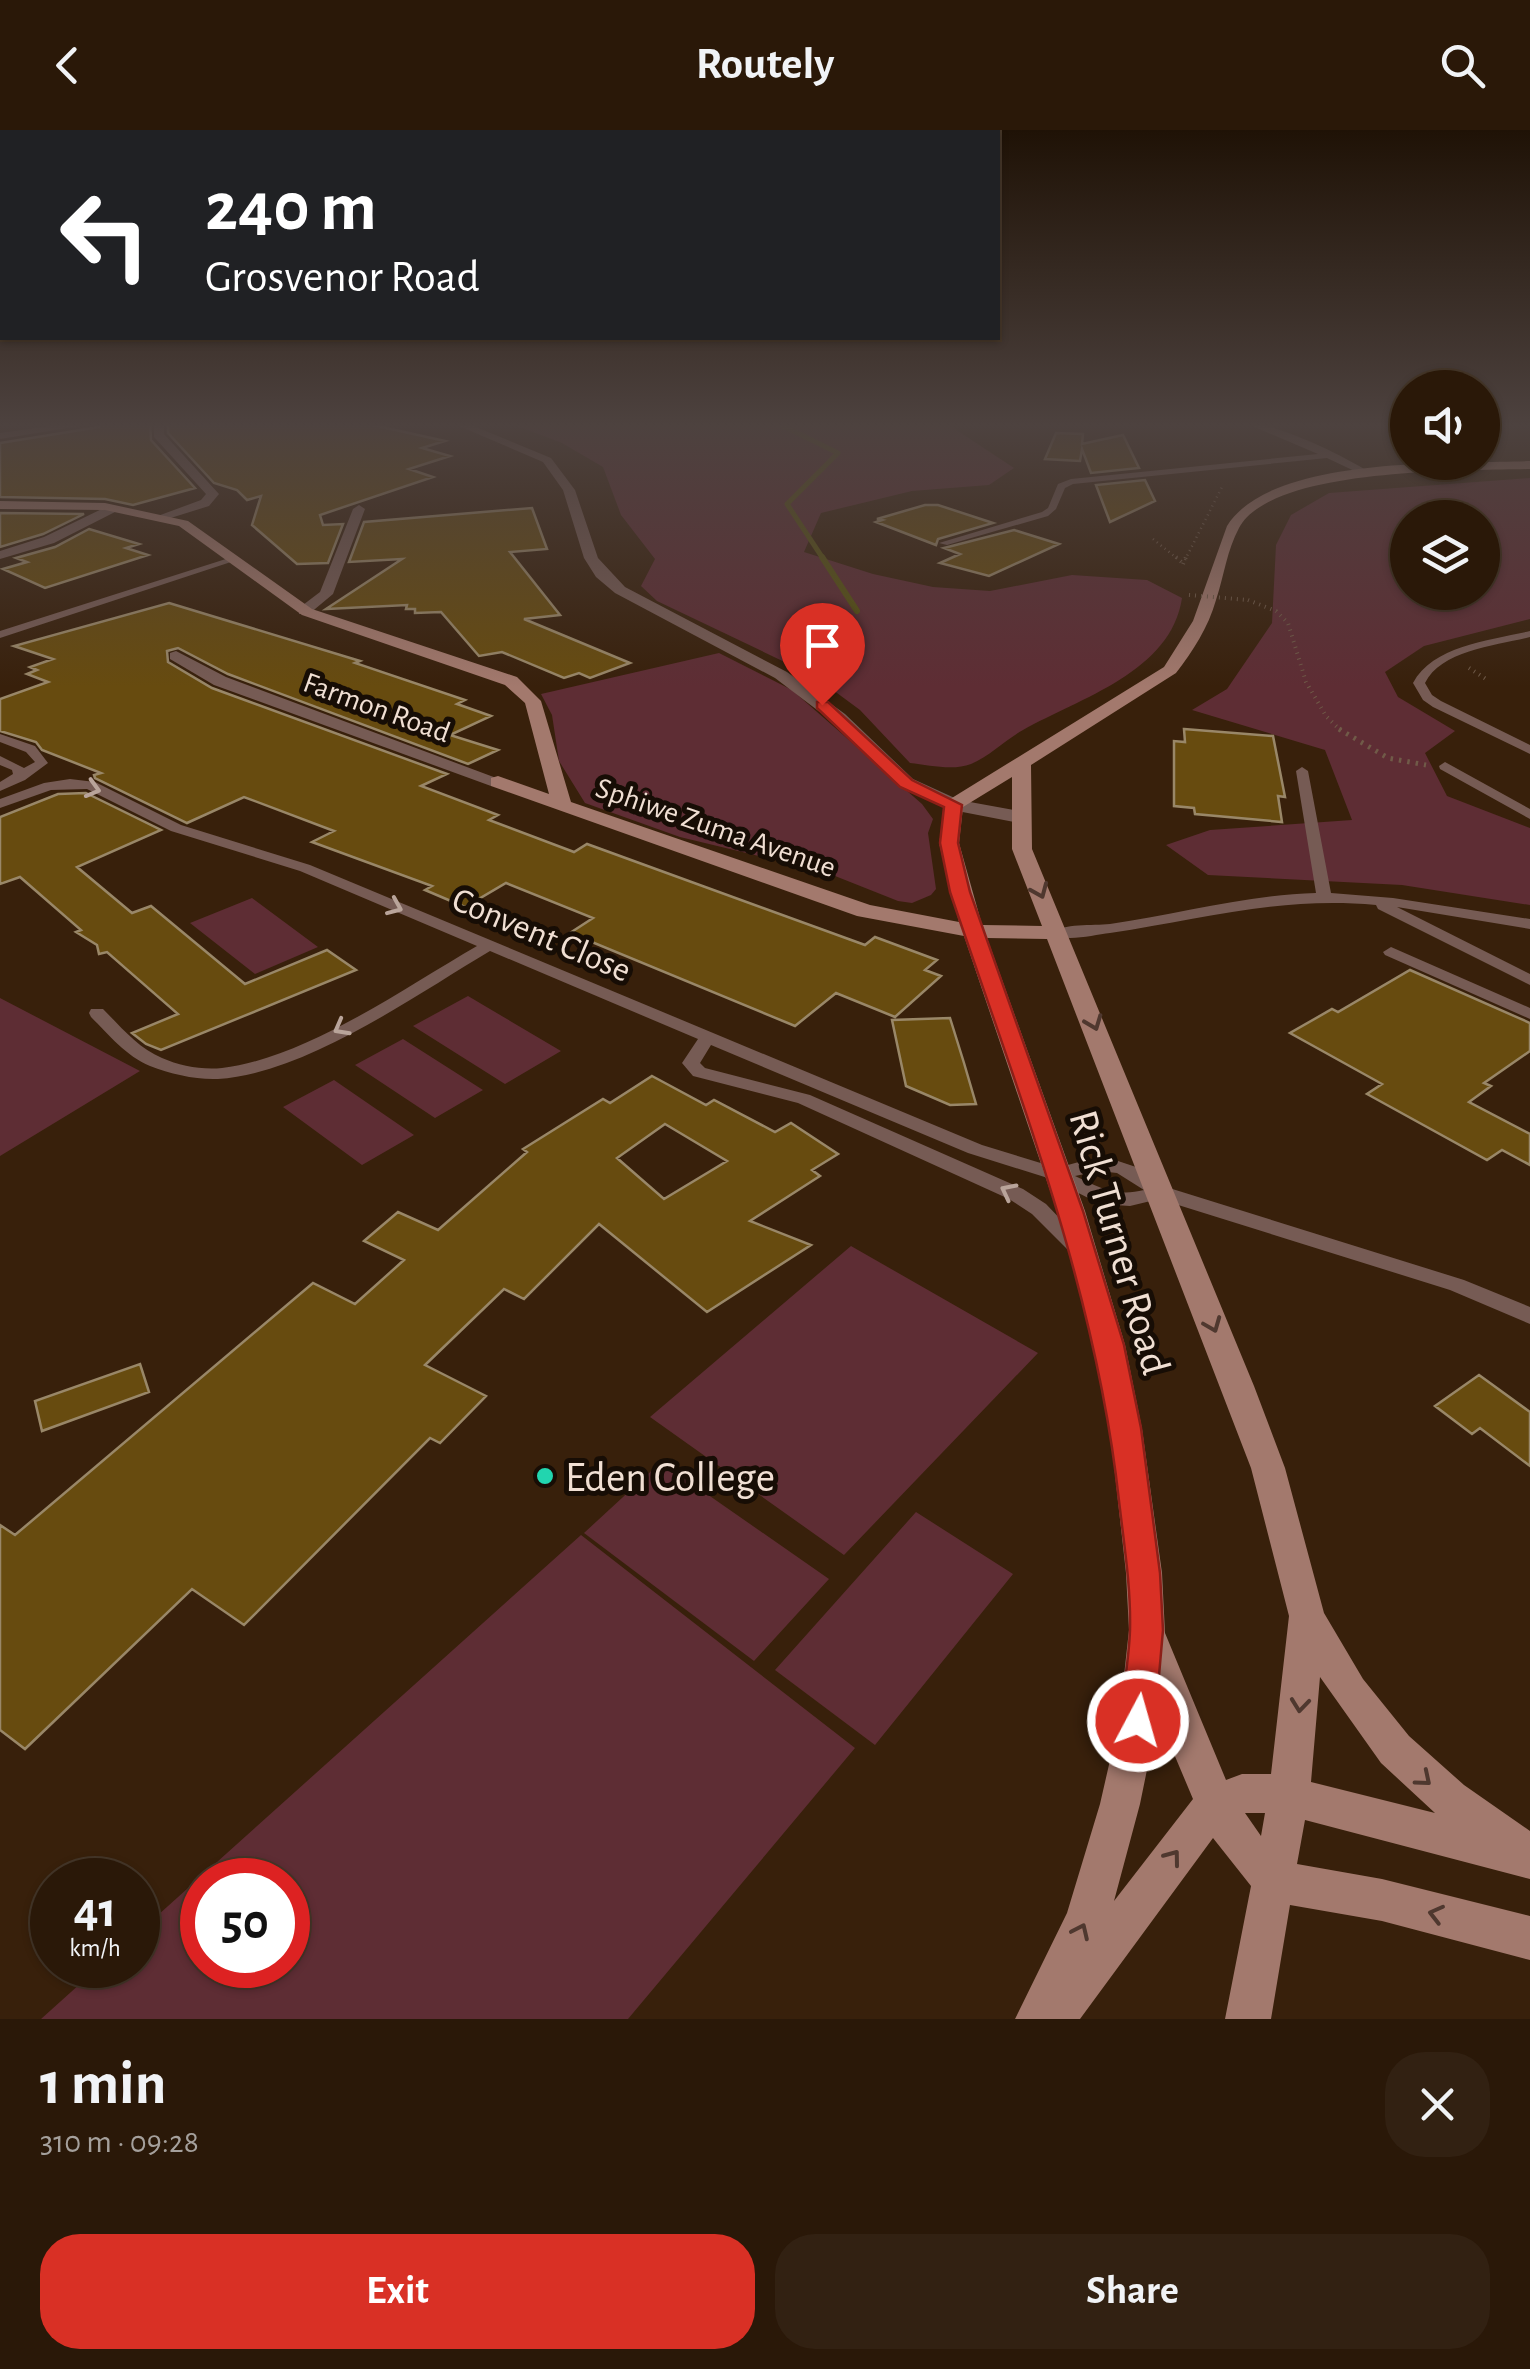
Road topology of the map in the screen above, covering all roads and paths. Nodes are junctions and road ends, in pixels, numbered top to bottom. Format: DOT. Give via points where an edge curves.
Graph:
graph roads {
  1 [pos="106,511"];
  2 [pos="124,511"];
  3 [pos="179,511"];
  4 [pos="358,511"];
  5 [pos="576,511"];
  6 [pos="1049,511"];
  7 [pos="1210,511"];
  8 [pos="1245,511"];
  9 [pos="161,517"];
  10 [pos="1154,539"];
  11 [pos="944,543"];
  12 [pos="0,555"];
  13 [pos="232,560"];
  14 [pos="1189,595"];
  15 [pos="304,610"];
  16 [pos="1530,634"];
  17 [pos="0,635"];
  18 [pos="176,656"];
  19 [pos="0,738"];
  20 [pos="1530,750"];
  21 [pos="0,760"];
  22 [pos="1022,765"];
  23 [pos="1401,765"];
  24 [pos="1446,766"];
  25 [pos="548,767"];
  26 [pos="1302,771"];
  27 [pos="20,776"];
  28 [pos="498,782"];
  29 [pos="0,787"];
  30 [pos="0,804"];
  31 [pos="562,805"];
  32 [pos="954,805"];
  33 [pos="1530,815"];
  34 [pos="1019,818"];
  35 [pos="1324,897"];
  36 [pos="1369,899"];
  37 [pos="1530,924"];
  38 [pos="974,930"];
  39 [pos="1058,932"];
  40 [pos="487,946"];
  41 [pos="1391,952"];
  42 [pos="1530,980"];
  43 [pos="97,1014"];
  44 [pos="1530,1014"];
  45 [pos="707,1038"];
  46 [pos="1058,1176"];
  47 [pos="1159,1192"];
  48 [pos="1083,1253"];
  49 [pos="1530,1316"];
  50 [pos="1307,1616"];
  51 [pos="1146,1630"];
  52 [pos="1289,1796"];
  53 [pos="1217,1802"];
  54 [pos="1530,1857"];
  55 [pos="1275,1878"];
  56 [pos="1530,1938"];
  57 [pos="1038,2019"];
  58 [pos="1052,2019"];
  59 [pos="1248,2019"];
  1 -- 12 [label="street"];
  2 -- 9 [label="main road, Sphiwe Zuma Avenue"];
  3 -- 9 [label="street"];
  4 -- 15 [label="street" via="326,594"];
  5 -- 32 [label="street" via="591,558 620,590 781,675 839,718 906,783"];
  6 -- 11 [label="lane"];
  7 -- 10 [label="path" via="1183,564"];
  8 -- 22 [label="main road" via="1230,533 1189,646 1170,670"];
  9 -- 13 [label="main road, Sphiwe Zuma Avenue" via="201,532"];
  13 -- 15 [label="main road, Sphiwe Zuma Avenue"];
  13 -- 17 [label="lane"];
  14 -- 23 [label="path, bridge" via="1248,600 1283,616 1306,682 1328,716 1356,745"];
  15 -- 25 [label="main road, Sphiwe Zuma Avenue" via="510,681 533,701"];
  16 -- 20 [label="lane" via="1442,659 1424,669 1418,683 1426,698"];
  18 -- 28 [label="street, Farmon Road" via="220,681"];
  19 -- 27 [label="lane" via="40,755 42,763"];
  21 -- 27 [label="lane"];
  22 -- 32 [label="main road"];
  22 -- 34 [label="main road, Rick Turner Road"];
  24 -- 33 [label="lane"];
  25 -- 28 [label="main road"];
  25 -- 31 [label="main road, Sphiwe Zuma Avenue"];
  26 -- 35 [label="lane"];
  27 -- 29 [label="lane"];
  28 -- 31 [label="main road, Farmon Road"];
  30 -- 40 [label="lane, Convent Close, one-way" via="49,786 90,785 176,828 305,868"];
  31 -- 38 [label="main road, Sphiwe Zuma Avenue" via="865,911"];
  32 -- 34 [label="street"];
  32 -- 38 [label="main road, Rick Turner Road" via="949,843"];
  34 -- 39 [label="main road, Rick Turner Road, one-way" via="1022,850"];
  35 -- 36 [label="lane"];
  35 -- 39 [label="lane"];
  36 -- 37 [label="lane"];
  36 -- 42 [label="lane"];
  38 -- 39 [label="main road, Sphiwe Zuma Avenue"];
  38 -- 46 [label="main road, Rick Turner Road"];
  39 -- 47 [label="main road, Rick Turner Road, one-way"];
  40 -- 43 [label="lane, one-way" via="312,1044 223,1074 153,1061"];
  40 -- 45 [label="lane, Convent Close"];
  41 -- 44 [label="lane"];
  45 -- 46 [label="lane, Convent Close" via="974,1149"];
  48 -- 45 [label="lane, one-way" via="1016,1194 804,1099 699,1072 692,1063"];
  46 -- 47 [label="lane, Convent Close" via="1107,1200"];
  46 -- 47 [label="lane" via="1103,1163 1140,1174"];
  46 -- 48 [label="main road, Rick Turner Road"];
  47 -- 49 [label="lane" via="1457,1286"];
  47 -- 50 [label="main road, Rick Turner Road, one-way" via="1268,1468"];
  48 -- 51 [label="main road, Rick Turner Road" via="1126,1428"];
  50 -- 52 [label="main road, Rick Turner Road, one-way"];
  50 -- 54 [label="main road, one-way" via="1375,1730 1413,1771"];
  51 -- 53 [label="main road" via="1173,1709"];
  57 -- 51 [label="main road, Rick Turner Road, one-way" via="1087,1920 1120,1804 1138,1721"];
  52 -- 53 [label="main road" via="1254,1790"];
  52 -- 54 [label="main road"];
  52 -- 55 [label="main road, Rick Turner Road"];
  53 -- 55 [label="main road" via="1247,1850"];
  58 -- 53 [label="main road, one-way"];
  56 -- 55 [label="main road, one-way"];
  55 -- 59 [label="main road, Rick Turner Road"];
}
